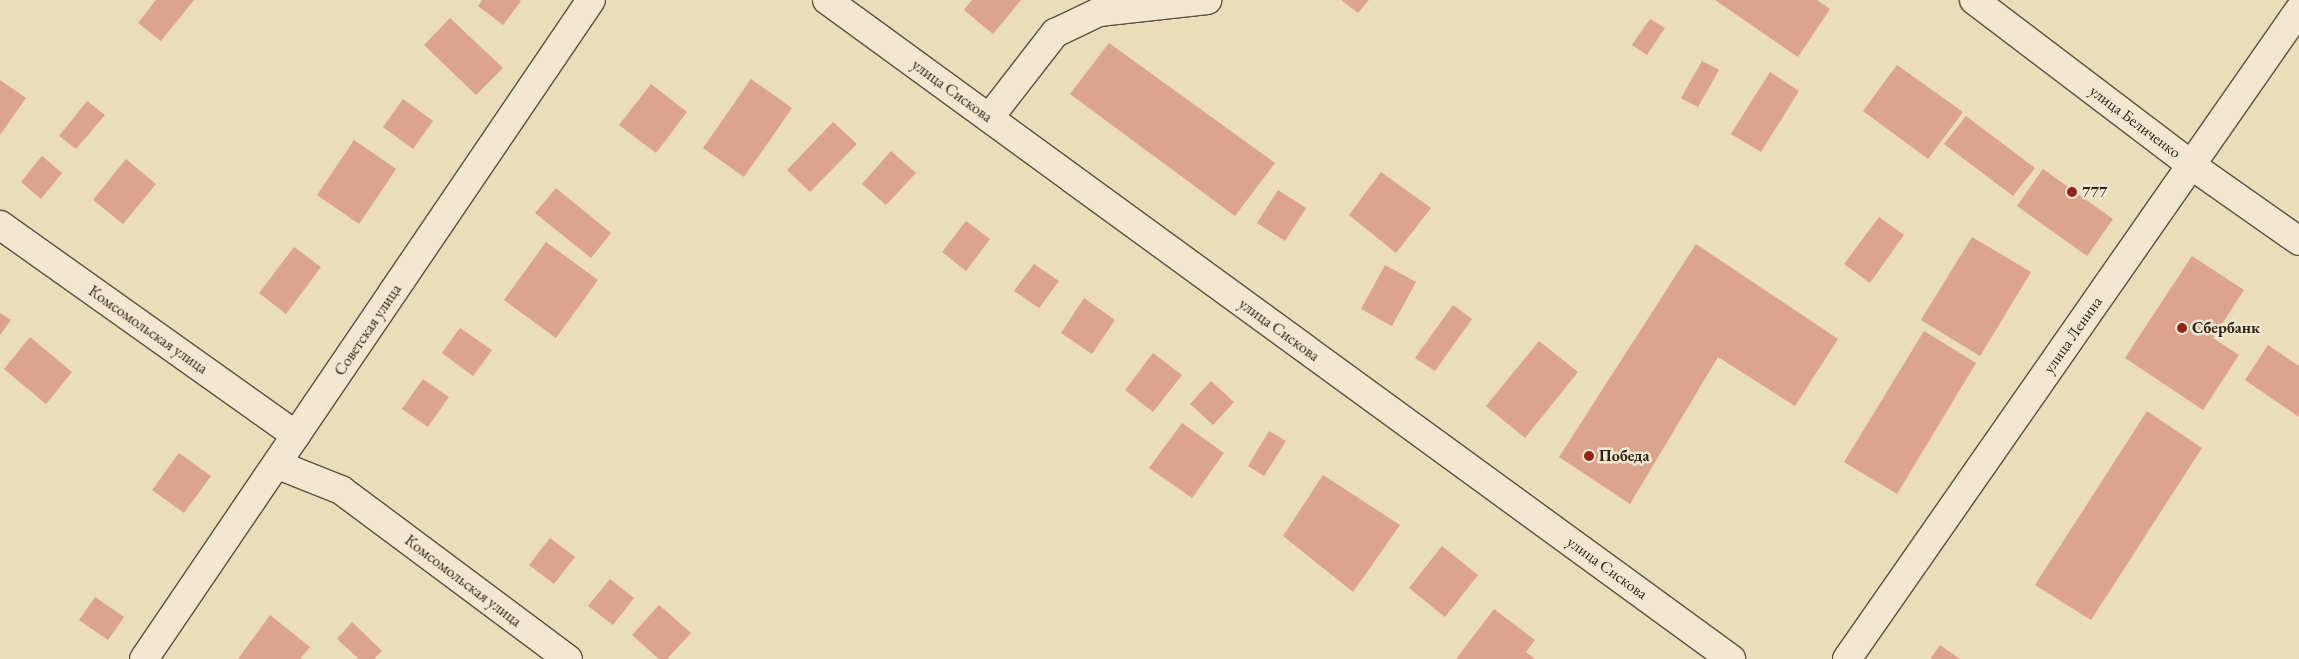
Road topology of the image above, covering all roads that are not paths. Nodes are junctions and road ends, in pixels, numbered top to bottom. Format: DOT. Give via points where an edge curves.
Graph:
graph roads {
  1 [pos="591,0"];
  2 [pos="827,0"];
  3 [pos="1207,0"];
  4 [pos="1974,0"];
  5 [pos="2299,10"];
  6 [pos="990,118"];
  7 [pos="2191,165"];
  8 [pos="0,225"];
  9 [pos="2299,241"];
  10 [pos="296,435"];
  11 [pos="278,465"];
  12 [pos="144,659"];
  13 [pos="568,659"];
  14 [pos="1731,659"];
  15 [pos="1847,659"];
  1 -- 10 [label="street, Советская улица"];
  2 -- 6 [label="street, улица Сискова"];
  3 -- 6 [label="street" via="1100,12 1055,33"];
  4 -- 7 [label="street, улица Беличенко"];
  5 -- 7 [label="street, улица Ленина"];
  6 -- 14 [label="street, улица Сискова"];
  7 -- 9 [label="street, улица Беличенко"];
  7 -- 15 [label="street, улица Ленина"];
  8 -- 10 [label="street, Комсомольская улица"];
  10 -- 11 [label="street, Советская улица"];
  11 -- 12 [label="street, Советская улица"];
  11 -- 13 [label="street, Комсомольская улица" via="341,490"];
}
